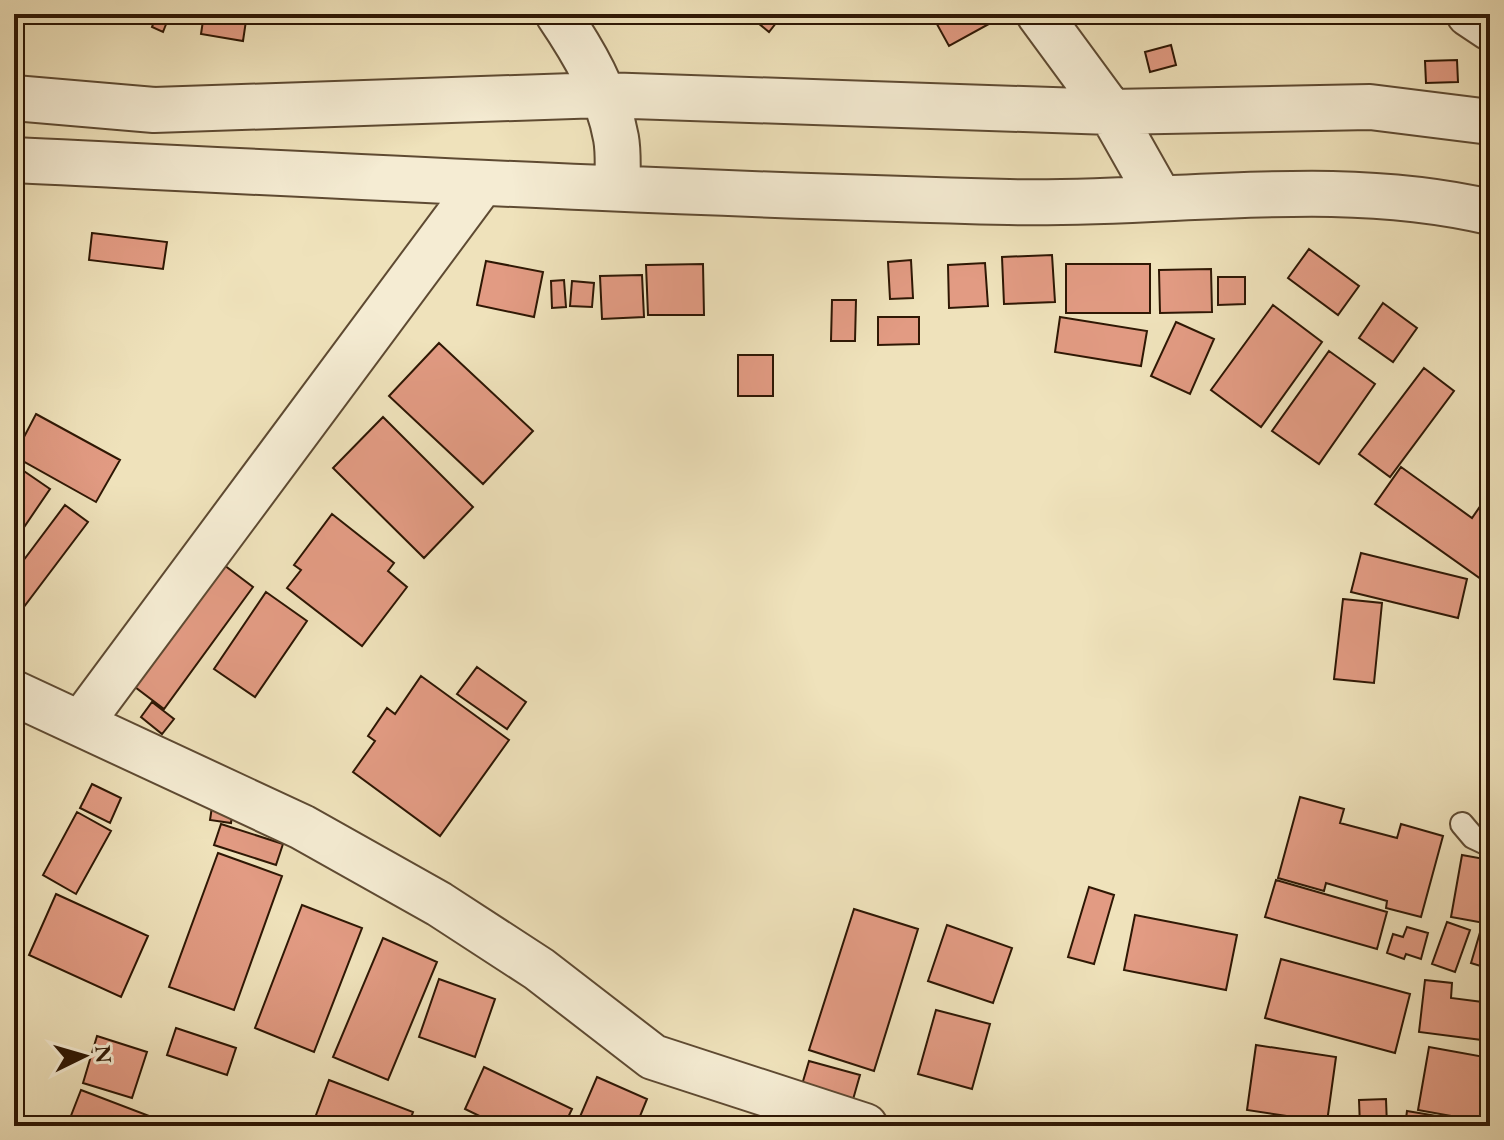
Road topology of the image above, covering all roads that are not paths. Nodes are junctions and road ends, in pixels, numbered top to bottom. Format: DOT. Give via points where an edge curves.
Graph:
graph roads {
  1 [pos="558,14"];
  2 [pos="1039,14"];
  3 [pos="1469,14"];
  4 [pos="1490,28"];
  5 [pos="602,95"];
  6 [pos="14,98"];
  7 [pos="1111,112"];
  8 [pos="1490,122"];
  9 [pos="14,160"];
  10 [pos="482,183"];
  11 [pos="618,188"];
  12 [pos="1159,197"];
  13 [pos="1490,212"];
  14 [pos="14,693"];
  15 [pos="81,723"];
  16 [pos="1462,824"];
  17 [pos="1490,845"];
  18 [pos="865,1126"];
  1 -- 5 [label="street"];
  2 -- 7 [label="street"];
  3 -- 4 [label="street"];
  5 -- 6 [label="street" via="154,110"];
  5 -- 7 [label="street"];
  5 -- 11 [label="street" via="616,138"];
  7 -- 8 [label="street" via="1370,107"];
  7 -- 12 [label="street"];
  9 -- 10 [label="street"];
  10 -- 11 [label="street"];
  10 -- 15 [label="street"];
  11 -- 12 [label="street" via="1014,202"];
  12 -- 13 [label="street" via="1297,192 1427,199"];
  14 -- 15 [label="street"];
  15 -- 18 [label="street" via="302,827 439,904 539,969 653,1057"];
  16 -- 17 [label="lane"];
}
